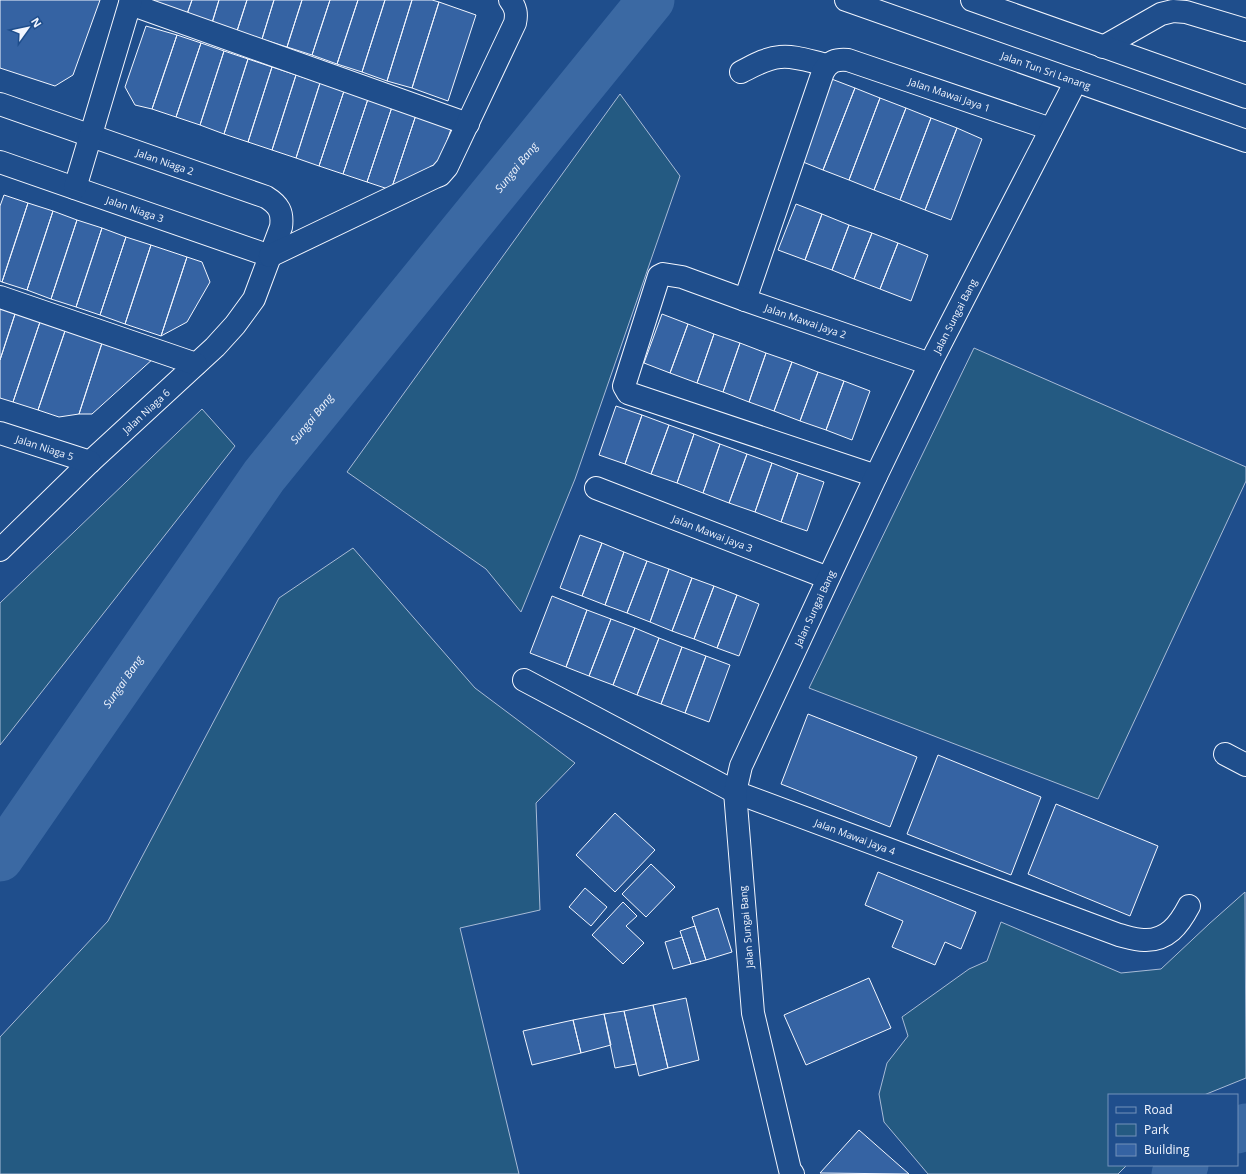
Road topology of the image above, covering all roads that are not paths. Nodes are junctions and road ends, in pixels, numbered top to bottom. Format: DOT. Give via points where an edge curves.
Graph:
graph roads {
  1 [pos="510,0"];
  2 [pos="846,0"];
  3 [pos="972,0"];
  4 [pos="131,2"];
  5 [pos="1246,30"];
  6 [pos="1104,47"];
  7 [pos="827,65"];
  8 [pos="741,72"];
  9 [pos="1076,81"];
  10 [pos="1246,98"];
  11 [pos="0,104"];
  12 [pos="468,124"];
  13 [pos="1051,129"];
  14 [pos="92,137"];
  15 [pos="1246,141"];
  16 [pos="0,162"];
  17 [pos="75,188"];
  18 [pos="270,256"];
  19 [pos="0,297"];
  20 [pos="745,300"];
  21 [pos="196,364"];
  22 [pos="930,364"];
  23 [pos="0,433"];
  24 [pos="90,462"];
  25 [pos="876,476"];
  26 [pos="596,488"];
  27 [pos="0,550"];
  28 [pos="828,578"];
  29 [pos="524,680"];
  30 [pos="1225,754"];
  31 [pos="1246,765"];
  32 [pos="735,792"];
  33 [pos="1189,906"];
  34 [pos="793,1174"];
  1 -- 12 [label="street" via="517,15 515,24"];
  2 -- 9 [label="street, Jalan Tun Sri Lanang"];
  3 -- 6 [label="street"];
  4 -- 12 [label="street"];
  4 -- 14 [label="street"];
  5 -- 6 [label="street" via="1186,12 1173,11 1161,14"];
  6 -- 10 [label="street"];
  7 -- 8 [label="street" via="780,56"];
  7 -- 13 [label="street, Jalan Mawai Jaya 1" via="840,59 848,60"];
  7 -- 20 [label="street"];
  9 -- 13 [label="street, Jalan Sungai Bang"];
  9 -- 15 [label="street, Jalan Tun Sri Lanang"];
  11 -- 14 [label="street, Jalan Niaga 2"];
  12 -- 18 [label="street" via="447,167 440,175"];
  13 -- 22 [label="street, Jalan Sungai Bang"];
  14 -- 17 [label="street"];
  14 -- 18 [label="street, Jalan Niaga 2" via="266,197 274,202 280,209 282,218"];
  16 -- 17 [label="street, Jalan Niaga 3"];
  17 -- 18 [label="street, Jalan Niaga 3"];
  18 -- 21 [label="street, Jalan Niaga 6" via="254,299 235,325"];
  19 -- 21 [label="street"];
  20 -- 22 [label="street, Jalan Mawai Jaya 2"];
  20 -- 25 [label="street, Jalan Mawai Jaya 2" via="682,277 663,274 659,276 624,386 626,391 634,396"];
  21 -- 24 [label="street, Jalan Niaga 6"];
  22 -- 25 [label="street, Jalan Sungai Bang"];
  23 -- 24 [label="street, Jalan Niaga 5"];
  24 -- 27 [label="street, Jalan Niaga 6"];
  25 -- 28 [label="street, Jalan Sungai Bang"];
  26 -- 28 [label="street, Jalan Mawai Jaya 3"];
  28 -- 32 [label="street, Jalan Sungai Bang" via="741,766"];
  29 -- 32 [label="street, Jalan Mawai Jaya 4"];
  30 -- 31 [label="street"];
  32 -- 33 [label="street, Jalan Mawai Jaya 4" via="1119,935 1143,940 1158,939 1177,926"];
  32 -- 34 [label="street, Jalan Sungai Bang" via="752,1013"];
}
